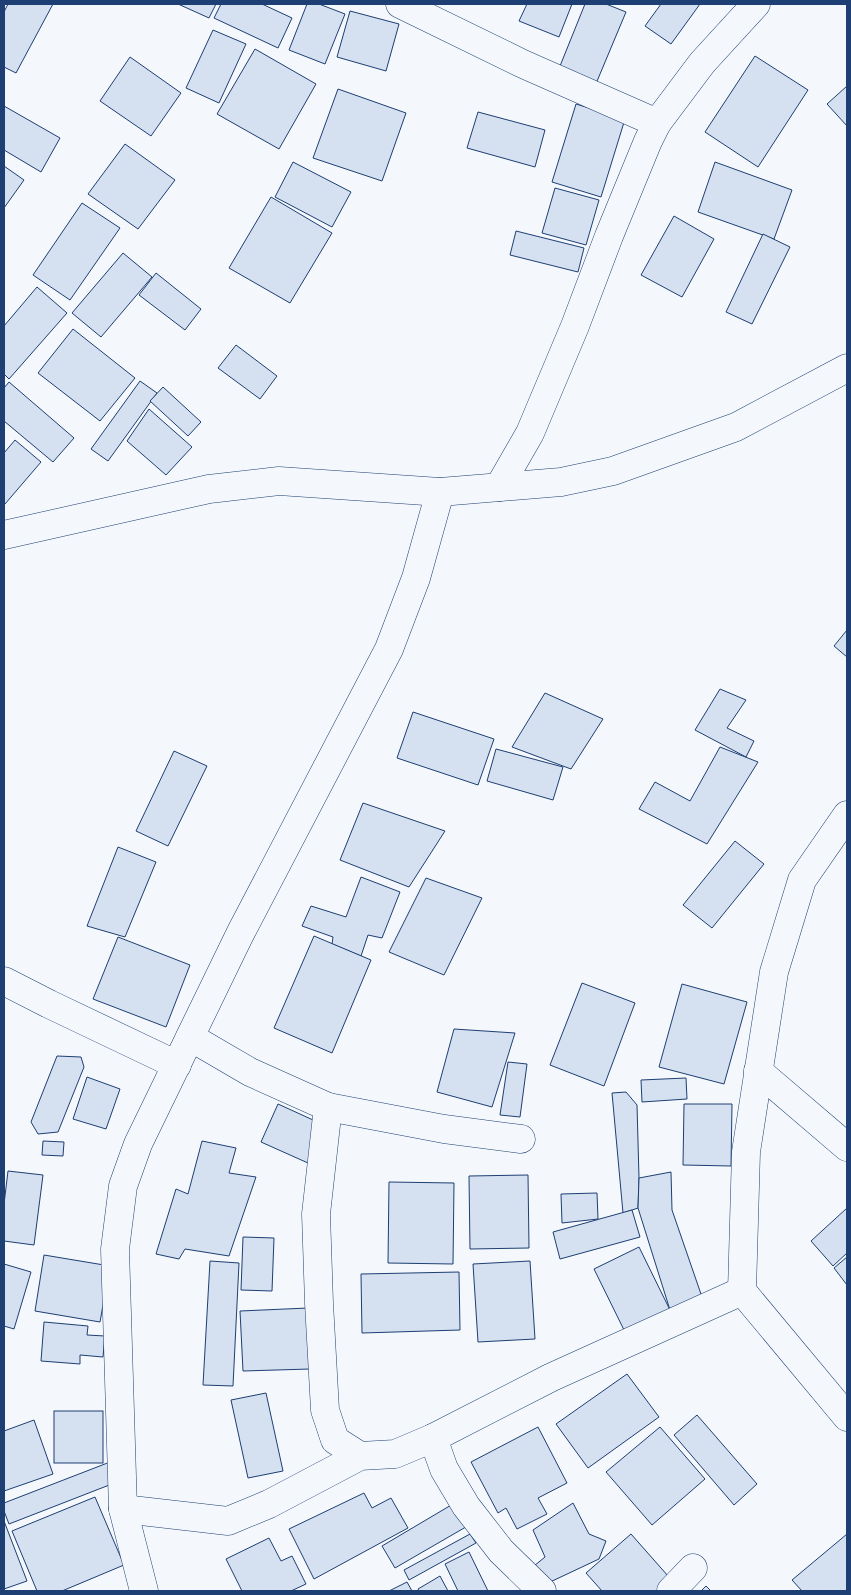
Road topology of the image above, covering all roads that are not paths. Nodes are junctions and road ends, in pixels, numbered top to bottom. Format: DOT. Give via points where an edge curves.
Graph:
graph roads {
  1 [pos="400,4"];
  2 [pos="756,4"];
  3 [pos="658,123"];
  4 [pos="847,368"];
  5 [pos="500,487"];
  6 [pos="440,492"];
  7 [pos="4,535"];
  8 [pos="847,816"];
  9 [pos="4,981"];
  10 [pos="190,1036"];
  11 [pos="176,1066"];
  12 [pos="758,1071"];
  13 [pos="328,1107"];
  14 [pos="521,1140"];
  15 [pos="847,1147"];
  16 [pos="742,1291"];
  17 [pos="847,1417"];
  18 [pos="433,1438"];
  19 [pos="360,1456"];
  20 [pos="123,1509"];
  21 [pos="694,1568"];
  22 [pos="144,1591"];
  23 [pos="542,1591"];
  24 [pos="672,1591"];
  1 -- 3 [label="street" via="523,64"];
  2 -- 3 [label="street" via="702,63"];
  3 -- 5 [label="street" via="530,433"];
  4 -- 5 [label="street" via="736,427 613,471 561,482"];
  5 -- 6 [label="street"];
  6 -- 7 [label="street" via="279,481 209,489"];
  6 -- 10 [label="street" via="416,578 389,649"];
  8 -- 12 [label="street" via="802,880 774,972"];
  9 -- 11 [label="street"];
  10 -- 11 [label="street"];
  10 -- 13 [label="street" via="250,1072"];
  11 -- 20 [label="street" via="138,1144 123,1186 115,1249"];
  12 -- 15 [label="street"];
  12 -- 16 [label="street" via="746,1152"];
  13 -- 14 [label="street"];
  13 -- 19 [label="street" via="316,1214 325,1410 335,1440"];
  16 -- 17 [label="street"];
  16 -- 18 [label="street" via="552,1377"];
  18 -- 19 [label="street" via="395,1454"];
  18 -- 23 [label="street" via="444,1469 466,1506 500,1551"];
  19 -- 20 [label="street" via="269,1504 228,1521"];
  20 -- 22 [label="street"];
  21 -- 24 [label="street"];
}
